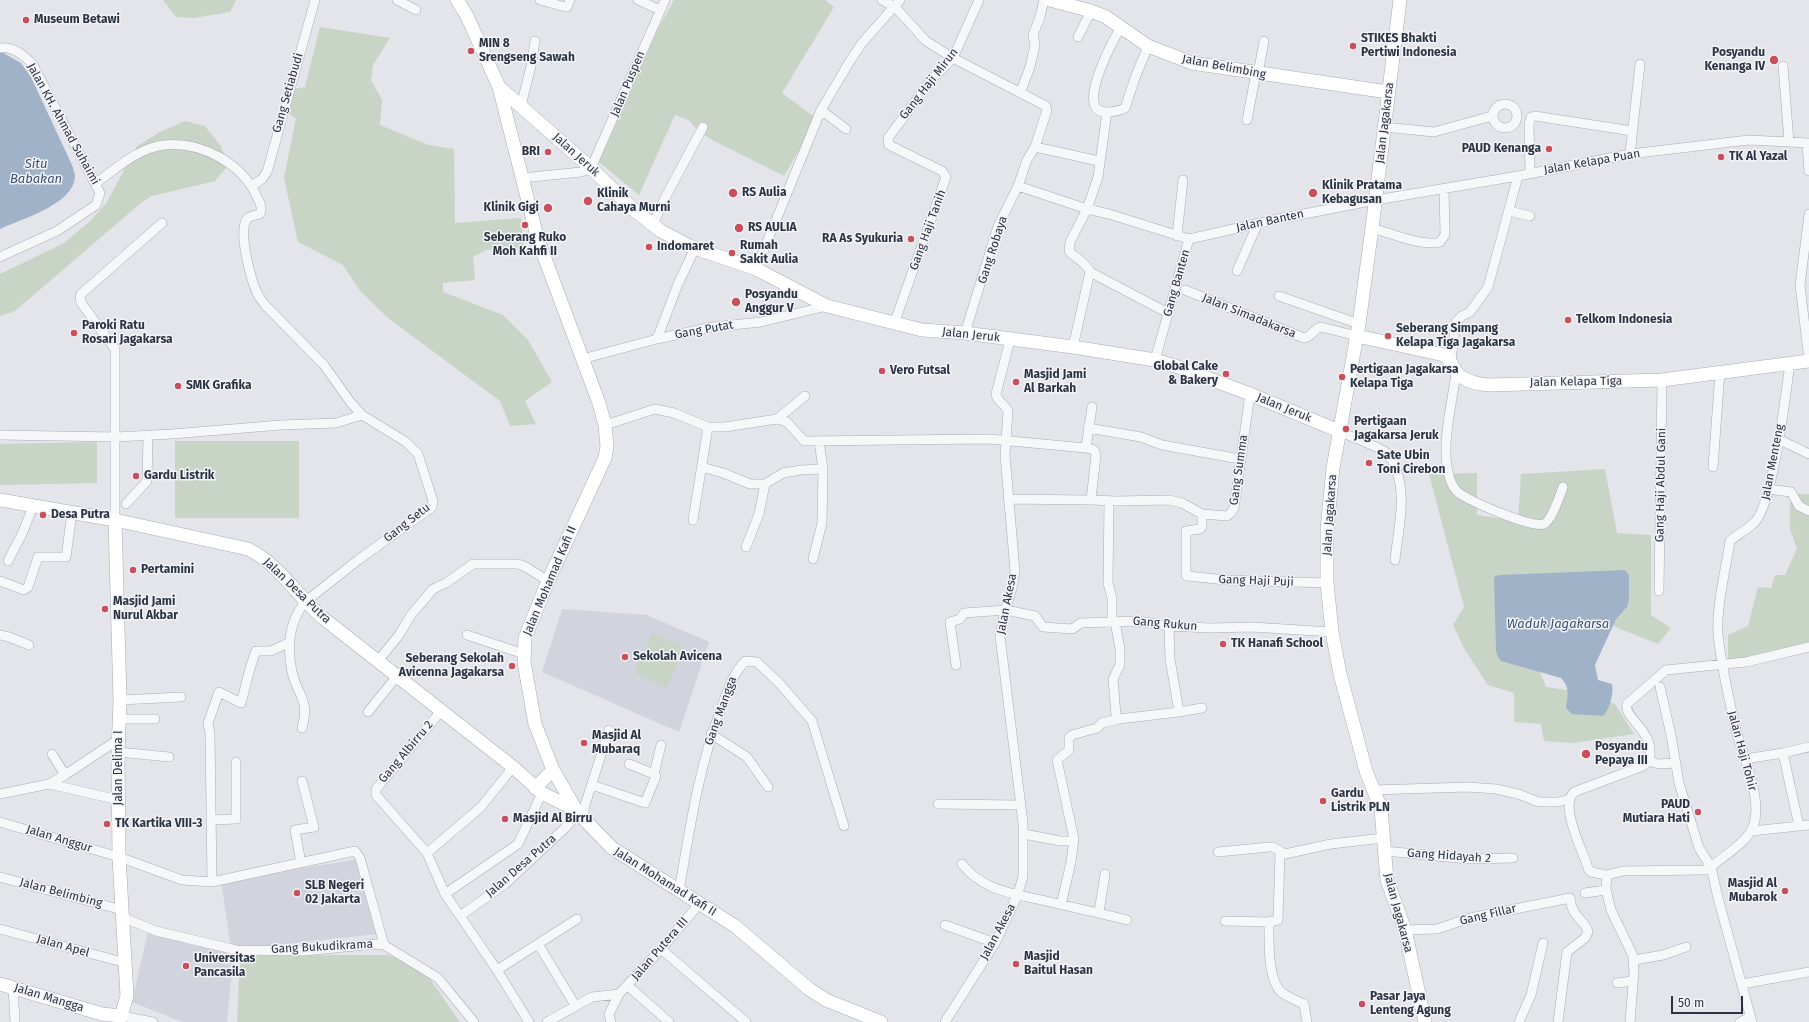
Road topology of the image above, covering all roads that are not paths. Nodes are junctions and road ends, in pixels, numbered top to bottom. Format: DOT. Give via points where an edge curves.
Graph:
graph roads {
  1 [pos="315,0"];
  2 [pos="397,0"];
  3 [pos="457,0"];
  4 [pos="540,0"];
  5 [pos="570,0"];
  6 [pos="638,0"];
  7 [pos="665,0"];
  8 [pos="882,0"];
  9 [pos="979,0"];
  10 [pos="1044,0"];
  11 [pos="1050,0"];
  12 [pos="1400,0"];
  13 [pos="1065,2"];
  14 [pos="897,4"];
  15 [pos="416,10"];
  16 [pos="660,10"];
  17 [pos="1091,11"];
  18 [pos="1121,27"];
  19 [pos="1078,37"];
  20 [pos="535,40"];
  21 [pos="1264,41"];
  22 [pos="1148,46"];
  23 [pos="0,48"];
  24 [pos="953,58"];
  25 [pos="1640,64"];
  26 [pos="1783,66"];
  27 [pos="1257,74"];
  28 [pos="499,87"];
  29 [pos="1388,92"];
  30 [pos="1020,93"];
  31 [pos="521,106"];
  32 [pos="821,110"];
  33 [pos="1107,112"];
  34 [pos="1492,116"];
  35 [pos="1247,120"];
  36 [pos="703,127"];
  37 [pos="1384,127"];
  38 [pos="846,129"];
  39 [pos="1632,131"];
  40 [pos="1789,142"];
  41 [pos="1808,143"];
  42 [pos="889,145"];
  43 [pos="1036,147"];
  44 [pos="1630,154"];
  45 [pos="1099,161"];
  46 [pos="591,168"];
  47 [pos="1809,171"];
  48 [pos="1530,174"];
  49 [pos="1518,176"];
  50 [pos="522,178"];
  51 [pos="1182,180"];
  52 [pos="96,183"];
  53 [pos="255,184"];
  54 [pos="1018,186"];
  55 [pos="1444,189"];
  56 [pos="1376,200"];
  57 [pos="1087,209"];
  58 [pos="1509,211"];
  59 [pos="1809,214"];
  60 [pos="1530,216"];
  61 [pos="162,223"];
  62 [pos="1258,223"];
  63 [pos="653,224"];
  64 [pos="1372,228"];
  65 [pos="1177,236"];
  66 [pos="1189,239"];
  67 [pos="695,248"];
  68 [pos="0,257"];
  69 [pos="756,269"];
  70 [pos="1237,271"];
  71 [pos="1090,272"];
  72 [pos="1185,290"];
  73 [pos="1279,296"];
  74 [pos="827,306"];
  75 [pos="1168,313"];
  76 [pos="894,324"];
  77 [pos="1358,330"];
  78 [pos="966,333"];
  79 [pos="657,339"];
  80 [pos="1010,340"];
  81 [pos="1073,347"];
  82 [pos="582,359"];
  83 [pos="1155,360"];
  84 [pos="1451,360"];
  85 [pos="1809,360"];
  86 [pos="1790,363"];
  87 [pos="1456,372"];
  88 [pos="1720,372"];
  89 [pos="1662,380"];
  90 [pos="1250,394"];
  91 [pos="805,396"];
  92 [pos="1092,407"];
  93 [pos="362,415"];
  94 [pos="777,419"];
  95 [pos="605,426"];
  96 [pos="708,427"];
  97 [pos="1088,428"];
  98 [pos="1339,431"];
  99 [pos="0,435"];
  100 [pos="148,436"];
  101 [pos="116,437"];
  102 [pos="1778,439"];
  103 [pos="1005,440"];
  104 [pos="819,441"];
  105 [pos="1086,448"];
  106 [pos="1809,454"];
  107 [pos="1240,459"];
  108 [pos="702,467"];
  109 [pos="1713,467"];
  110 [pos="823,469"];
  111 [pos="765,484"];
  112 [pos="1563,486"];
  113 [pos="1768,489"];
  114 [pos="1008,498"];
  115 [pos="0,500"];
  116 [pos="1087,500"];
  117 [pos="1109,501"];
  118 [pos="126,504"];
  119 [pos="33,506"];
  120 [pos="1809,511"];
  121 [pos="72,513"];
  122 [pos="1202,514"];
  123 [pos="115,520"];
  124 [pos="693,520"];
  125 [pos="746,547"];
  126 [pos="813,559"];
  127 [pos="1395,560"];
  128 [pos="8,561"];
  129 [pos="0,581"];
  130 [pos="548,581"];
  131 [pos="1327,583"];
  132 [pos="1659,591"];
  133 [pos="308,605"];
  134 [pos="1006,610"];
  135 [pos="1114,621"];
  136 [pos="1169,626"];
  137 [pos="1332,632"];
  138 [pos="0,635"];
  139 [pos="467,635"];
  140 [pos="288,643"];
  141 [pos="29,645"];
  142 [pos="1809,647"];
  143 [pos="524,654"];
  144 [pos="378,661"];
  145 [pos="956,665"];
  146 [pos="1723,665"];
  147 [pos="396,676"];
  148 [pos="1660,686"];
  149 [pos="181,697"];
  150 [pos="120,700"];
  151 [pos="1202,708"];
  152 [pos="441,711"];
  153 [pos="368,712"];
  154 [pos="1178,712"];
  155 [pos="120,719"];
  156 [pos="155,719"];
  157 [pos="1119,719"];
  158 [pos="302,728"];
  159 [pos="609,730"];
  160 [pos="711,734"];
  161 [pos="118,745"];
  162 [pos="661,745"];
  163 [pos="1809,747"];
  164 [pos="1783,753"];
  165 [pos="52,754"];
  166 [pos="169,757"];
  167 [pos="1745,758"];
  168 [pos="1648,761"];
  169 [pos="236,762"];
  170 [pos="1675,763"];
  171 [pos="629,764"];
  172 [pos="513,767"];
  173 [pos="555,774"];
  174 [pos="654,774"];
  175 [pos="65,775"];
  176 [pos="302,781"];
  177 [pos="49,784"];
  178 [pos="592,785"];
  179 [pos="768,787"];
  180 [pos="1373,790"];
  181 [pos="538,791"];
  182 [pos="0,794"];
  183 [pos="1570,799"];
  184 [pos="119,800"];
  185 [pos="938,804"];
  186 [pos="1021,805"];
  187 [pos="579,814"];
  188 [pos="211,820"];
  189 [pos="0,822"];
  190 [pos="1804,825"];
  191 [pos="844,826"];
  192 [pos="1752,831"];
  193 [pos="1024,834"];
  194 [pos="1074,839"];
  195 [pos="1384,845"];
  196 [pos="1218,852"];
  197 [pos="1280,852"];
  198 [pos="427,853"];
  199 [pos="119,857"];
  200 [pos="1512,858"];
  201 [pos="300,863"];
  202 [pos="962,864"];
  203 [pos="1711,867"];
  204 [pos="1106,874"];
  205 [pos="1607,875"];
  206 [pos="0,877"];
  207 [pos="212,882"];
  208 [pos="1606,890"];
  209 [pos="679,891"];
  210 [pos="1584,893"];
  211 [pos="445,894"];
  212 [pos="1017,896"];
  213 [pos="700,903"];
  214 [pos="1061,905"];
  215 [pos="1099,912"];
  216 [pos="122,913"];
  217 [pos="460,916"];
  218 [pos="577,919"];
  219 [pos="1127,920"];
  220 [pos="1225,921"];
  221 [pos="1270,922"];
  222 [pos="946,926"];
  223 [pos="0,929"];
  224 [pos="1405,930"];
  225 [pos="995,943"];
  226 [pos="1543,943"];
  227 [pos="538,944"];
  228 [pos="384,945"];
  229 [pos="1686,947"];
  230 [pos="661,949"];
  231 [pos="1634,960"];
  232 [pos="126,963"];
  233 [pos="497,970"];
  234 [pos="1808,975"];
  235 [pos="1634,981"];
  236 [pos="1617,983"];
  237 [pos="0,984"];
  238 [pos="1742,984"];
  239 [pos="628,986"];
  240 [pos="13,987"];
  241 [pos="619,994"];
  242 [pos="575,1005"];
  243 [pos="101,1018"];
  244 [pos="121,1019"];
  245 [pos="1751,1019"];
  246 [pos="15,1022"];
  247 [pos="153,1022"];
  248 [pos="474,1022"];
  249 [pos="529,1022"];
  250 [pos="547,1022"];
  251 [pos="611,1022"];
  252 [pos="669,1022"];
  253 [pos="746,1022"];
  254 [pos="881,1022"];
  255 [pos="945,1022"];
  256 [pos="1307,1022"];
  257 [pos="1424,1022"];
  258 [pos="1519,1022"];
  259 [pos="1558,1022"];
  260 [pos="1630,1022"];
  261 [pos="1740,1022"];
  1 -- 53 [label="street, Gang Setiabudi" via="267,172"];
  2 -- 15 [label="street"];
  3 -- 28 [label="street, Jalan Mohamad Kafi II" via="467,16"];
  4 -- 5 [label="street" via="565,7"];
  6 -- 16 [label="street"];
  7 -- 16 [label="street, Jalan Puspen"];
  8 -- 14 [label="street"];
  9 -- 24 [label="street, Gang Haji Mirun"];
  10 -- 30 [label="street" via="1033,35 1035,45 1030,67"];
  11 -- 13 [label="street, Jalan Belimbing"];
  12 -- 29 [label="street, Jalan Jagakarsa"];
  13 -- 17 [label="street, Jalan Belimbing"];
  14 -- 24 [label="street" via="926,41"];
  14 -- 32 [label="street" via="862,43"];
  16 -- 46 [label="street, Jalan Puspen"];
  17 -- 18 [label="street, Jalan Belimbing"];
  17 -- 19 [label="street"];
  18 -- 22 [label="street, Jalan Belimbing"];
  18 -- 33 [label="street" via="1112,42 1094,90 1093,106 1096,110"];
  20 -- 31 [label="street"];
  21 -- 27 [label="street"];
  22 -- 27 [label="street, Jalan Belimbing" via="1192,63"];
  22 -- 33 [label="street" via="1125,108"];
  23 -- 52 [label="street, Jalan KH. Ahmad Suhaimi" via="4,47 24,55 33,65"];
  24 -- 30 [label="street"];
  24 -- 42 [label="street, Gang Haji Mirun" via="932,79 888,138"];
  25 -- 39 [label="street"];
  26 -- 40 [label="street"];
  27 -- 29 [label="street, Jalan Belimbing"];
  27 -- 35 [label="street"];
  28 -- 31 [label="street, Jalan Jeruk"];
  28 -- 50 [label="street, Jalan Mohamad Kafi II"];
  29 -- 37 [label="street, Jalan Jagakarsa"];
  30 -- 43 [label="street, Gang Robaya" via="1046,106"];
  31 -- 46 [label="street, Jalan Jeruk"];
  32 -- 38 [label="street"];
  32 -- 69 [label="street"];
  33 -- 45 [label="street"];
  34 -- 37 [label="street" via="1434,132"];
  36 -- 63 [label="street"];
  37 -- 56 [label="street, Jalan Jagakarsa"];
  39 -- 44 [label="street"];
  39 -- 48 [label="street" via="1531,117"];
  40 -- 41 [label="street, Jalan Kelapa Puan"];
  40 -- 44 [label="street, Jalan Kelapa Puan" via="1749,140"];
  41 -- 47 [label="street"];
  42 -- 76 [label="street, Gang Haji Tanih" via="942,172 946,177"];
  43 -- 45 [label="street"];
  43 -- 54 [label="street, Gang Robaya"];
  44 -- 48 [label="street, Jalan Kelapa Puan"];
  45 -- 57 [label="street" via="1098,177"];
  46 -- 50 [label="street" via="581,172"];
  46 -- 63 [label="street, Jalan Jeruk" via="634,210"];
  48 -- 49 [label="street, Jalan Kelapa Puan"];
  49 -- 55 [label="street, Jalan Kelapa Puan"];
  49 -- 58 [label="street"];
  50 -- 82 [label="street, Jalan Mohamad Kafi II" via="538,240"];
  51 -- 65 [label="street"];
  52 -- 53 [label="street" via="141,150 185,144 204,149 232,165"];
  52 -- 68 [label="street, Jalan KH. Ahmad Suhaimi" via="100,192 96,205 56,231"];
  53 -- 93 [label="street" via="261,211 260,214 248,218 243,235 258,294 265,306 324,365"];
  54 -- 57 [label="street, Gang Banten"];
  54 -- 78 [label="street, Gang Robaya" via="998,226"];
  55 -- 56 [label="street, Jalan Kelapa Puan"];
  55 -- 64 [label="street" via="1445,235 1440,242 1418,241"];
  56 -- 62 [label="street, Jalan Banten"];
  56 -- 64 [label="street, Jalan Jagakarsa"];
  57 -- 65 [label="street, Gang Banten"];
  57 -- 71 [label="street" via="1070,242 1069,251 1088,266"];
  58 -- 60 [label="street"];
  58 -- 84 [label="street" via="1488,287 1470,312 1456,322"];
  59 -- 85 [label="street" via="1800,285"];
  61 -- 101 [label="street" via="81,294 82,304 115,349"];
  62 -- 66 [label="street, Jalan Banten"];
  62 -- 70 [label="street"];
  63 -- 67 [label="street, Jalan Jeruk" via="672,238"];
  64 -- 77 [label="street, Jalan Jagakarsa"];
  65 -- 66 [label="street, Gang Banten"];
  66 -- 75 [label="street, Gang Banten"];
  67 -- 69 [label="street, Jalan Jeruk"];
  67 -- 79 [label="street"];
  69 -- 74 [label="street, Jalan Jeruk"];
  71 -- 75 [label="street"];
  71 -- 81 [label="street"];
  72 -- 77 [label="street, Jalan Simadakarsa" via="1304,338 1321,327"];
  73 -- 77 [label="street"];
  74 -- 76 [label="street, Jalan Jeruk"];
  74 -- 79 [label="street, Gang Putat" via="761,322 712,327"];
  75 -- 83 [label="street, Gang Banten"];
  76 -- 78 [label="street, Jalan Jeruk" via="922,330"];
  77 -- 84 [label="street" via="1436,352"];
  77 -- 98 [label="street, Jalan Jagakarsa"];
  78 -- 80 [label="street, Jalan Jeruk"];
  79 -- 82 [label="street, Gang Putat"];
  80 -- 81 [label="street, Jalan Jeruk"];
  80 -- 103 [label="street, Jalan Akesa" via="996,394 997,399 1008,411"];
  81 -- 83 [label="street, Jalan Jeruk"];
  82 -- 95 [label="street, Jalan Mohamad Kafi II" via="595,389"];
  83 -- 90 [label="street, Jalan Jeruk"];
  84 -- 87 [label="street"];
  85 -- 86 [label="street, Jalan Kelapa Tiga"];
  86 -- 88 [label="street, Jalan Kelapa Tiga"];
  86 -- 102 [label="street, Jalan Menteng"];
  87 -- 89 [label="street, Jalan Kelapa Tiga" via="1473,382 1489,385"];
  87 -- 112 [label="street" via="1445,454 1451,483 1460,494 1536,525 1549,520"];
  88 -- 89 [label="street, Jalan Kelapa Tiga"];
  88 -- 109 [label="street"];
  89 -- 132 [label="street, Gang Haji Abdul Gani"];
  90 -- 98 [label="street, Jalan Jeruk"];
  90 -- 107 [label="street, Gang Summa"];
  91 -- 94 [label="street"];
  92 -- 97 [label="street"];
  93 -- 100 [label="street" via="336,423"];
  93 -- 133 [label="street, Gang Setu" via="406,442 418,454 433,501 432,507 358,560"];
  94 -- 96 [label="street" via="725,428"];
  94 -- 104 [label="street" via="787,422 804,441"];
  95 -- 96 [label="street" via="655,409 674,413"];
  95 -- 130 [label="street, Jalan Mohamad Kafi II" via="605,458"];
  96 -- 108 [label="street"];
  97 -- 105 [label="street"];
  97 -- 107 [label="street"];
  98 -- 127 [label="street, Jalan Jeruk" via="1385,452 1392,460 1402,488 1403,502"];
  98 -- 131 [label="street, Jalan Jagakarsa" via="1329,503"];
  99 -- 101 [label="street"];
  100 -- 101 [label="street"];
  100 -- 118 [label="street" via="147,480"];
  101 -- 123 [label="street"];
  102 -- 106 [label="street"];
  102 -- 113 [label="street, Jalan Menteng"];
  103 -- 104 [label="street"];
  103 -- 105 [label="street"];
  103 -- 114 [label="street, Jalan Akesa"];
  104 -- 110 [label="street"];
  105 -- 117 [label="street" via="1096,455 1091,500"];
  107 -- 122 [label="street, Gang Summa" via="1234,508 1231,513 1227,516"];
  108 -- 111 [label="street" via="750,484"];
  108 -- 124 [label="street"];
  110 -- 111 [label="street" via="783,474"];
  110 -- 126 [label="street" via="822,523"];
  111 -- 125 [label="street" via="759,514"];
  113 -- 120 [label="street" via="1788,490 1799,506"];
  113 -- 146 [label="street, Jalan Menteng" via="1764,505 1755,522 1730,541 1718,633"];
  114 -- 116 [label="street"];
  114 -- 134 [label="street, Jalan Akesa" via="1014,571"];
  115 -- 119 [label="street, Jalan Desa Putra"];
  117 -- 122 [label="street" via="1169,500 1182,503"];
  117 -- 135 [label="street" via="1108,583"];
  119 -- 121 [label="street, Jalan Desa Putra"];
  119 -- 128 [label="street"];
  121 -- 123 [label="street, Jalan Desa Putra"];
  121 -- 129 [label="street" via="66,557 38,557 28,588 24,590"];
  122 -- 131 [label="street, Gang Haji Puji" via="1200,529 1186,531 1186,575 1189,577"];
  123 -- 133 [label="street, Jalan Desa Putra" via="248,549 280,573"];
  123 -- 150 [label="street, Jalan Delima I"];
  130 -- 143 [label="street, Jalan Mohamad Kafi II" via="525,638"];
  130 -- 144 [label="street" via="518,564 473,564 446,584 433,589 410,615"];
  131 -- 137 [label="street, Jalan Jagakarsa"];
  133 -- 140 [label="street" via="299,610"];
  133 -- 144 [label="street, Jalan Desa Putra"];
  134 -- 135 [label="street, Gang Rukun" via="1035,616 1043,627 1072,629 1081,622"];
  134 -- 145 [label="street" via="964,613 960,619 950,622"];
  134 -- 186 [label="street, Jalan Akesa" via="1000,636"];
  135 -- 136 [label="street, Gang Rukun" via="1137,621"];
  135 -- 157 [label="street" via="1120,649 1120,665 1113,679 1116,715"];
  136 -- 137 [label="street, Gang Rukun" via="1252,627"];
  136 -- 154 [label="street" via="1170,659"];
  137 -- 180 [label="street, Jalan Jagakarsa" via="1348,706"];
  138 -- 141 [label="street"];
  139 -- 143 [label="street"];
  140 -- 158 [label="street" via="292,673 304,700 306,714"];
  140 -- 188 [label="street" via="271,651 256,651 247,674 241,703 219,692 208,723"];
  142 -- 146 [label="street"];
  143 -- 173 [label="street, Jalan Mohamad Kafi II" via="535,724"];
  144 -- 147 [label="street, Jalan Desa Putra"];
  146 -- 167 [label="street, Jalan Haji Tohir" via="1730,706"];
  146 -- 168 [label="street" via="1666,670 1627,704 1628,715 1646,735 1650,754"];
  147 -- 152 [label="street, Jalan Desa Putra"];
  147 -- 153 [label="street"];
  148 -- 170 [label="street"];
  149 -- 150 [label="street"];
  150 -- 155 [label="street, Jalan Delima I"];
  151 -- 154 [label="street"];
  152 -- 172 [label="street, Jalan Desa Putra"];
  152 -- 198 [label="street, Gang Albirru 2" via="376,789 376,795"];
  154 -- 157 [label="street"];
  155 -- 156 [label="street"];
  155 -- 161 [label="street, Jalan Delima I"];
  157 -- 194 [label="street" via="1070,736 1069,750 1057,760"];
  159 -- 178 [label="street"];
  160 -- 179 [label="street" via="747,757"];
  160 -- 191 [label="street, Gang Mangga" via="734,673 745,661 757,662 812,721"];
  160 -- 209 [label="street, Gang Mangga" via="696,793"];
  161 -- 166 [label="street"];
  161 -- 175 [label="street"];
  161 -- 184 [label="street, Jalan Delima I"];
  162 -- 174 [label="street"];
  163 -- 164 [label="street"];
  164 -- 167 [label="street"];
  164 -- 190 [label="street"];
  165 -- 175 [label="street"];
  167 -- 192 [label="street, Jalan Haji Tohir" via="1755,805"];
  168 -- 170 [label="street" via="1659,764"];
  168 -- 183 [label="street" via="1643,766 1578,790"];
  169 -- 188 [label="street" via="236,820"];
  170 -- 203 [label="street" via="1699,848"];
  171 -- 174 [label="street"];
  172 -- 181 [label="street, Jalan Desa Putra"];
  172 -- 198 [label="street" via="481,807"];
  173 -- 181 [label="street"];
  173 -- 187 [label="street, Jalan Mohamad Kafi II"];
  174 -- 178 [label="street" via="655,779 644,803"];
  175 -- 177 [label="street"];
  176 -- 201 [label="street" via="314,827 295,830"];
  177 -- 182 [label="street"];
  177 -- 184 [label="street"];
  178 -- 187 [label="street"];
  180 -- 183 [label="street" via="1468,787 1496,789 1539,802"];
  180 -- 195 [label="street, Jalan Jagakarsa" via="1381,809"];
  181 -- 187 [label="street, Jalan Desa Putra"];
  181 -- 211 [label="street, Jalan Desa Putra" via="518,844"];
  183 -- 205 [label="street" via="1571,819 1588,868 1591,872"];
  184 -- 199 [label="street, Jalan Delima I"];
  185 -- 186 [label="street"];
  186 -- 193 [label="street, Jalan Akesa"];
  187 -- 209 [label="street, Jalan Mohamad Kafi II" via="612,848"];
  187 -- 217 [label="street, Jalan Desa Putra" via="505,884"];
  188 -- 207 [label="street"];
  189 -- 199 [label="street, Jalan Anggur"];
  190 -- 192 [label="street"];
  192 -- 203 [label="street"];
  193 -- 194 [label="street" via="1060,841"];
  193 -- 212 [label="street, Jalan Akesa" via="1023,877"];
  194 -- 214 [label="street"];
  195 -- 197 [label="street, Gang Hidayah 2" via="1331,844 1285,854"];
  195 -- 200 [label="street, Gang Hidayah 2" via="1461,859"];
  195 -- 224 [label="street, Jalan Jagakarsa" via="1387,880"];
  196 -- 197 [label="street, Gang Hidayah 2" via="1269,847"];
  197 -- 221 [label="street" via="1278,920"];
  198 -- 211 [label="street"];
  199 -- 207 [label="street, Jalan Anggur" via="182,880"];
  199 -- 216 [label="street, Jalan Delima I"];
  201 -- 207 [label="street, Jalan Anggur"];
  201 -- 228 [label="street, Jalan Anggur" via="355,851 360,858"];
  202 -- 212 [label="street" via="970,873 1004,892"];
  203 -- 205 [label="street" via="1704,870 1623,871"];
  203 -- 238 [label="street"];
  204 -- 215 [label="street"];
  205 -- 208 [label="street"];
  206 -- 216 [label="street, Jalan Belimbing"];
  208 -- 210 [label="street"];
  208 -- 231 [label="street" via="1613,915"];
  209 -- 213 [label="street, Jalan Mohamad Kafi II"];
  211 -- 217 [label="street"];
  212 -- 214 [label="street"];
  212 -- 225 [label="street, Jalan Akesa"];
  213 -- 230 [label="street, Jalan Putera III"];
  213 -- 254 [label="street, Jalan Mohamad Kafi II" via="749,937 809,989 826,1000"];
  214 -- 215 [label="street"];
  215 -- 219 [label="street"];
  216 -- 228 [label="street, Gang Bukudikrama" via="156,931 236,950 304,951"];
  216 -- 232 [label="street, Jalan Delima I"];
  217 -- 233 [label="street"];
  218 -- 227 [label="street"];
  220 -- 221 [label="street"];
  221 -- 256 [label="street" via="1273,981 1282,994 1304,1004"];
  222 -- 225 [label="street"];
  223 -- 232 [label="street, Jalan Apel"];
  224 -- 257 [label="street, Jalan Jagakarsa"];
  224 -- 259 [label="street, Gang Fillar" via="1437,929 1470,918 1570,898 1572,909 1588,932 1585,938 1567,952"];
  225 -- 255 [label="street, Jalan Akesa"];
  226 -- 258 [label="street" via="1531,995"];
  227 -- 233 [label="street"];
  227 -- 242 [label="street"];
  228 -- 248 [label="street, Gang Bukudikrama" via="438,978"];
  229 -- 231 [label="street" via="1663,955"];
  230 -- 239 [label="street, Jalan Putera III"];
  230 -- 253 [label="street"];
  231 -- 235 [label="street"];
  232 -- 244 [label="street, Jalan Delima I" via="126,996"];
  233 -- 249 [label="street"];
  234 -- 238 [label="street"];
  235 -- 236 [label="street"];
  235 -- 260 [label="street"];
  237 -- 240 [label="street, Jalan Mangga"];
  238 -- 245 [label="street"];
  239 -- 241 [label="street, Jalan Putera III"];
  239 -- 252 [label="street"];
  240 -- 243 [label="street, Jalan Mangga"];
  240 -- 246 [label="street"];
  241 -- 242 [label="street" via="592,996"];
  241 -- 251 [label="street, Jalan Putera III" via="609,1014"];
  242 -- 250 [label="street"];
  243 -- 244 [label="street, Jalan Mangga"];
  244 -- 247 [label="street"];
  245 -- 261 [label="street"];
}
